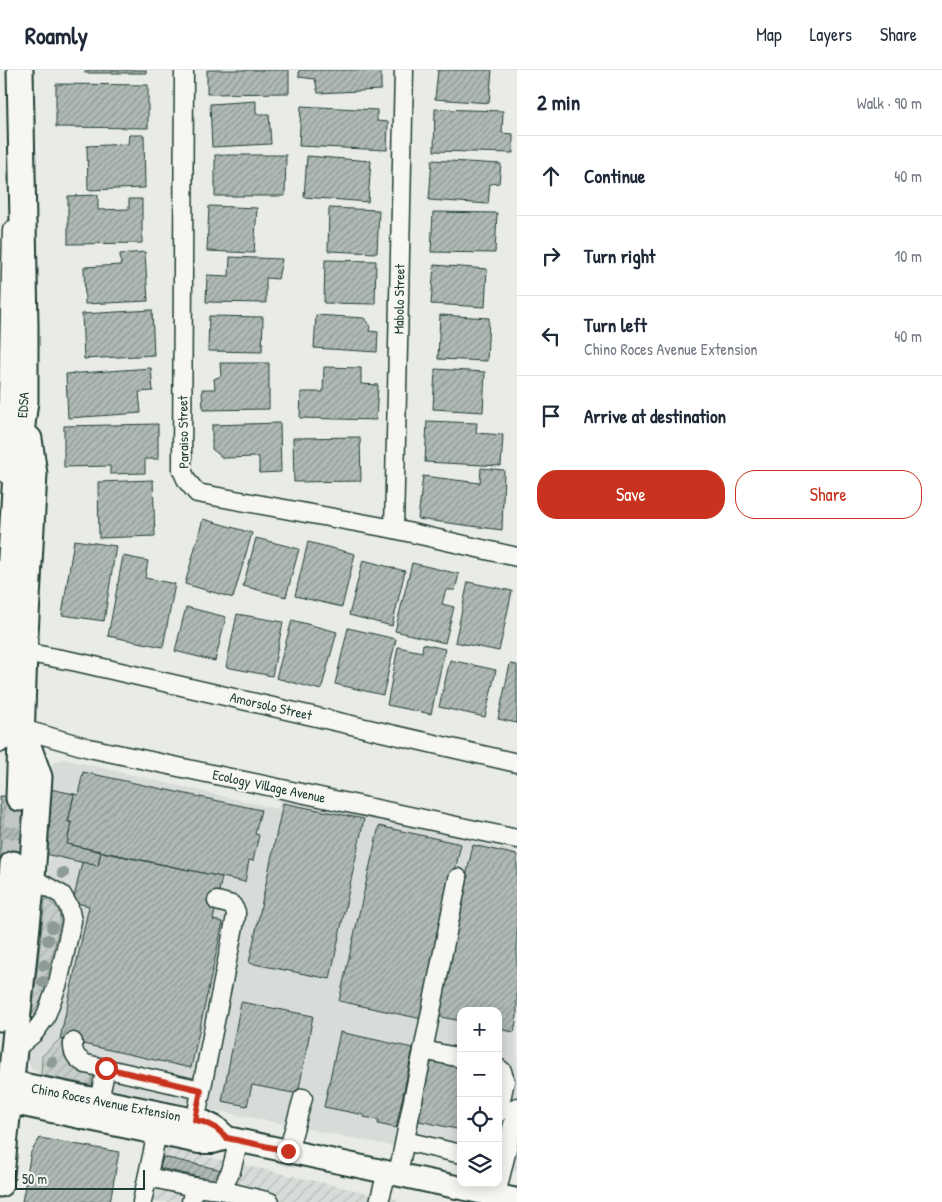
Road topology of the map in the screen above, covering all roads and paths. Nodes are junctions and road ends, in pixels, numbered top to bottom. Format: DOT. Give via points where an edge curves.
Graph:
graph roads {
  1 [pos="10,70"];
  2 [pos="20,70"];
  3 [pos="184,70"];
  4 [pos="404,70"];
  5 [pos="24,401"];
  6 [pos="394,529"];
  7 [pos="517,557"];
  8 [pos="24,652"];
  9 [pos="0,674"];
  10 [pos="11,734"];
  11 [pos="517,763"];
  12 [pos="19,798"];
  13 [pos="517,840"];
  14 [pos="22,871"];
  15 [pos="458,878"];
  16 [pos="217,901"];
  17 [pos="0,1018"];
  18 [pos="73,1042"];
  19 [pos="15,1050"];
  20 [pos="423,1050"];
  21 [pos="457,1057"];
  22 [pos="106,1068"];
  23 [pos="502,1071"];
  24 [pos="5,1086"];
  25 [pos="201,1090"];
  26 [pos="502,1095"];
  27 [pos="303,1098"];
  28 [pos="99,1100"];
  29 [pos="517,1107"];
  30 [pos="193,1130"];
  31 [pos="157,1133"];
  32 [pos="406,1138"];
  33 [pos="233,1139"];
  34 [pos="512,1149"];
  35 [pos="288,1151"];
  36 [pos="457,1153"];
  37 [pos="392,1173"];
  38 [pos="148,1177"];
  39 [pos="0,1184"];
  40 [pos="221,1190"];
  41 [pos="494,1192"];
  42 [pos="193,1194"];
  43 [pos="142,1202"];
  44 [pos="270,1202"];
  45 [pos="379,1202"];
  1 -- 9 [label="street" via="12,231"];
  2 -- 5 [label="highway, EDSA"];
  3 -- 6 [label="street, Paraiso Street" via="182,470 187,481 197,493"];
  4 -- 6 [label="street, Mabolo Street"];
  5 -- 8 [label="highway" via="34,474"];
  5 -- 10 [label="highway, EDSA" via="16,473"];
  6 -- 7 [label="street, Paraiso Street"];
  8 -- 10 [label="highway"];
  8 -- 11 [label="street, Amorsolo Street"];
  10 -- 12 [label="highway"];
  10 -- 13 [label="street, Ecology Village Avenue" via="83,746"];
  10 -- 14 [label="highway" via="38,777"];
  14 -- 17 [label="highway"];
  14 -- 19 [label="highway"];
  14 -- 19 [label="street" via="62,895 72,921 58,983 44,1018"];
  15 -- 20 [label="street"];
  16 -- 25 [label="street" via="232,905 236,916"];
  18 -- 22 [label="street" via="74,1052 80,1061"];
  19 -- 24 [label="highway"];
  20 -- 21 [label="street"];
  20 -- 32 [label="street"];
  22 -- 25 [label="street"];
  22 -- 28 [label="street"];
  23 -- 26 [label="street" via="505,1081"];
  24 -- 28 [label="main road, Chino Roces Avenue Extension"];
  24 -- 31 [label="main road, Chino Roces Avenue Extension"];
  24 -- 39 [label="highway"];
  25 -- 30 [label="street"];
  27 -- 35 [label="street"];
  28 -- 30 [label="main road, Chino Roces Avenue Extension"];
  29 -- 34 [label="street"];
  30 -- 31 [label="main road, Chino Roces Avenue Extension"];
  30 -- 33 [label="main road, Chino Roces Avenue Extension" via="199,1142"];
  31 -- 38 [label="street"];
  32 -- 36 [label="street"];
  32 -- 37 [label="street"];
  33 -- 35 [label="main road, Chino Roces Avenue Extension"];
  33 -- 40 [label="street" via="231,1171"];
  34 -- 41 [label="street"];
  35 -- 37 [label="main road, Chino Roces Avenue Extension"];
  37 -- 41 [label="main road, Chino Roces Avenue Extension"];
  37 -- 45 [label="street"];
  38 -- 42 [label="street"];
  38 -- 43 [label="street"];
  40 -- 42 [label="street"];
  40 -- 44 [label="street"];
}
